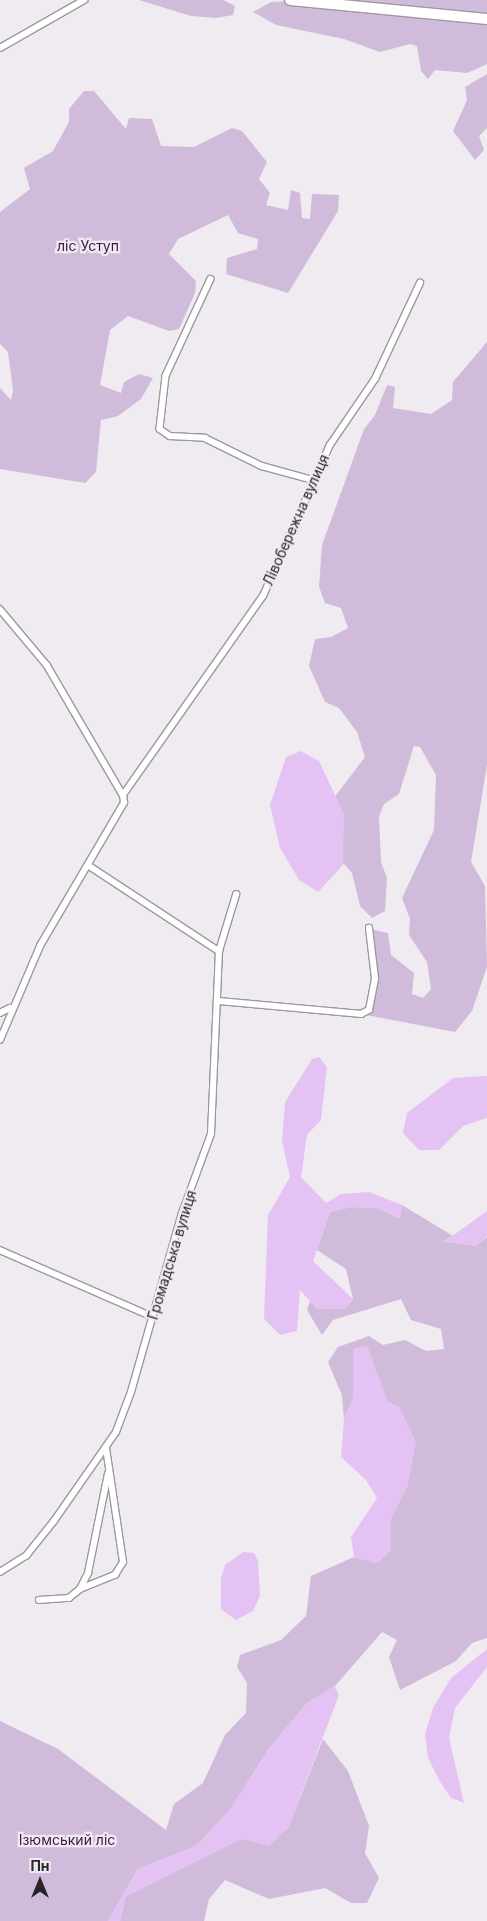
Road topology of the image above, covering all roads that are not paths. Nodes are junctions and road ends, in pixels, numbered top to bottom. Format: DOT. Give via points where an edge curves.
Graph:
graph roads {
  1 [pos="84,0"];
  2 [pos="290,0"];
  3 [pos="487,19"];
  4 [pos="0,48"];
  5 [pos="211,279"];
  6 [pos="420,283"];
  7 [pos="313,480"];
  8 [pos="0,608"];
  9 [pos="123,795"];
  10 [pos="88,866"];
  11 [pos="236,895"];
  12 [pos="369,928"];
  13 [pos="219,951"];
  14 [pos="219,1000"];
  15 [pos="10,1008"];
  16 [pos="0,1013"];
  17 [pos="0,1040"];
  18 [pos="0,1250"];
  19 [pos="152,1317"];
  20 [pos="106,1448"];
  21 [pos="108,1472"];
  22 [pos="0,1572"];
  23 [pos="80,1589"];
  24 [pos="38,1600"];
  1 -- 4 [label="street"];
  2 -- 3 [label="highway"];
  5 -- 7 [label="street" via="166,376 160,429 170,436 205,438 262,466"];
  6 -- 7 [label="street, Лівобережна вулиця" via="375,379 330,445"];
  7 -- 9 [label="street, Лівобережна вулиця" via="263,596"];
  8 -- 9 [label="street" via="47,665"];
  9 -- 10 [label="street, Лівобережна вулиця" via="124,803"];
  10 -- 13 [label="street"];
  10 -- 15 [label="street, Лівобережна вулиця" via="40,946"];
  11 -- 13 [label="street, Громадська вулиця"];
  12 -- 14 [label="street" via="375,979 369,1010 361,1014"];
  13 -- 14 [label="street, Громадська вулиця"];
  14 -- 19 [label="street, Громадська вулиця" via="211,1134 181,1216"];
  15 -- 16 [label="street"];
  15 -- 17 [label="street, Лівобережна вулиця"];
  18 -- 19 [label="street"];
  19 -- 20 [label="street, Громадська вулиця" via="132,1392"];
  20 -- 21 [label="street"];
  20 -- 22 [label="street, Громадська вулиця" via="26,1556"];
  21 -- 23 [label="street" via="88,1573"];
  21 -- 23 [label="street" via="123,1562 115,1575"];
  23 -- 24 [label="street" via="69,1598"];
}
